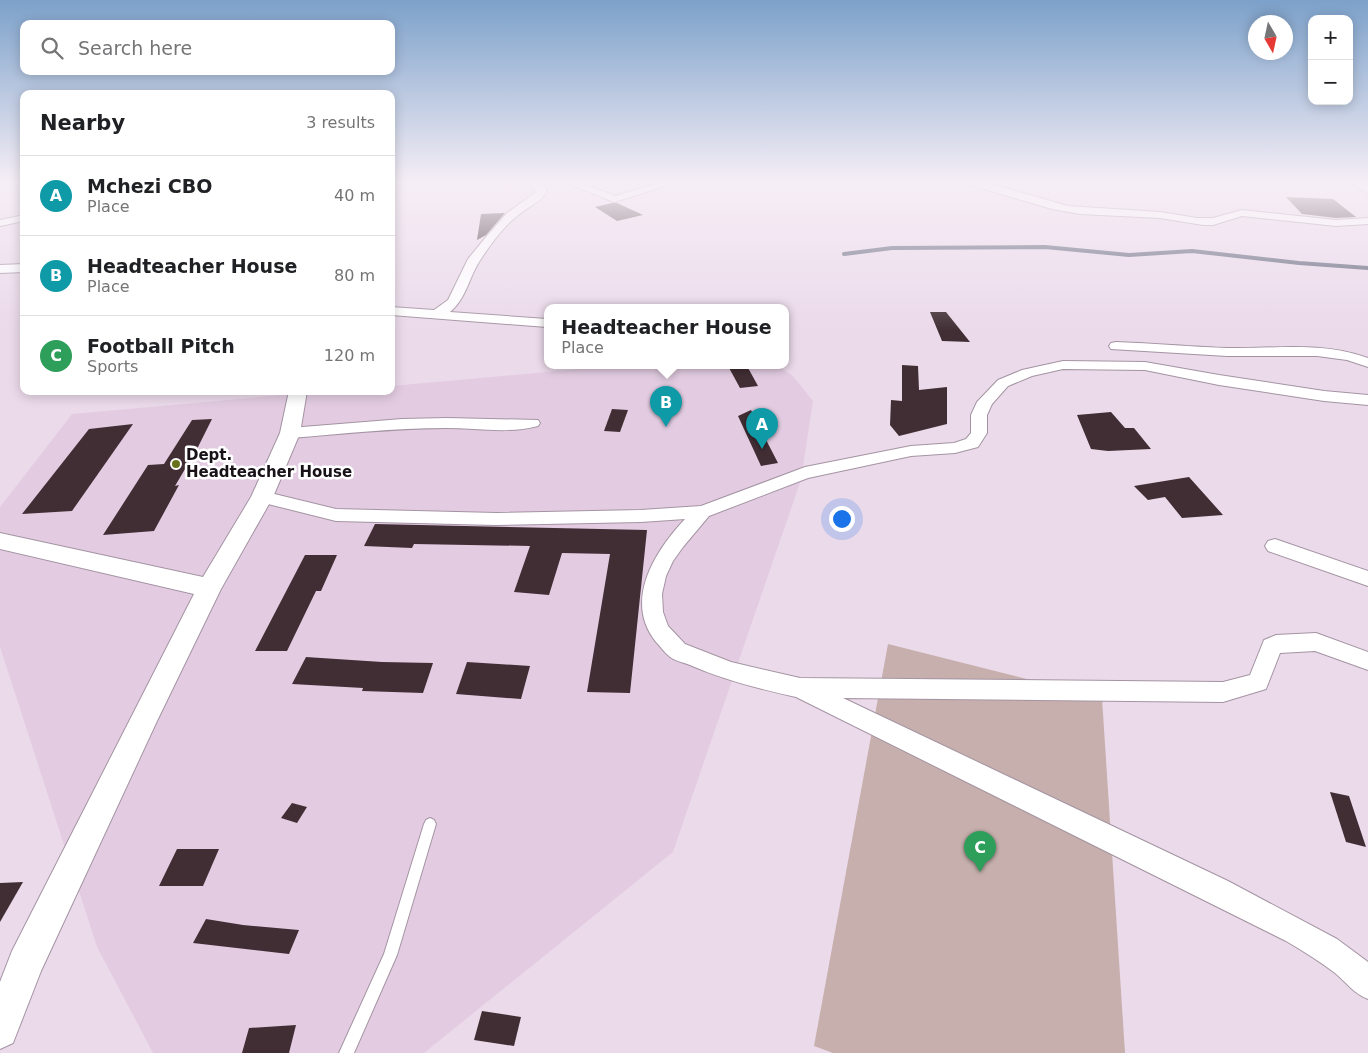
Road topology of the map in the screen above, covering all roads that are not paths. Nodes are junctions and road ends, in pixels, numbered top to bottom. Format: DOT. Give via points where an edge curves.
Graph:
graph roads {
  1 [pos="496,232"];
  2 [pos="20,268"];
  3 [pos="0,269"];
  4 [pos="395,311"];
  5 [pos="438,314"];
  6 [pos="544,323"];
  7 [pos="1116,346"];
  8 [pos="1368,363"];
  9 [pos="297,395"];
  10 [pos="1368,400"];
  11 [pos="532,423"];
  12 [pos="290,433"];
  13 [pos="262,497"];
  14 [pos="703,512"];
  15 [pos="0,541"];
  16 [pos="1275,546"];
  17 [pos="1368,579"];
  18 [pos="210,588"];
  19 [pos="1368,661"];
  20 [pos="800,688"];
  21 [pos="430,824"];
  22 [pos="1368,984"];
  23 [pos="0,1030"];
  24 [pos="346,1053"];
  1 -- 5 [label="street" via="474,259 454,302"];
  2 -- 3 [label="street"];
  4 -- 5 [label="street"];
  5 -- 6 [label="street"];
  7 -- 8 [label="street" via="1225,352 1310,351 1343,355"];
  9 -- 12 [label="street"];
  10 -- 14 [label="street" via="1219,380 1145,366 1063,365 1027,373 1003,383 985,402 978,433 972,443 955,448 894,454 805,473"];
  11 -- 12 [label="street" via="402,424"];
  12 -- 13 [label="street"];
  13 -- 14 [label="street" via="336,515 496,518"];
  13 -- 18 [label="street"];
  14 -- 20 [label="street" via="680,535 652,584 651,608 658,629 674,649 708,664 749,678"];
  15 -- 18 [label="street"];
  16 -- 17 [label="street"];
  18 -- 23 [label="street" via="25,964"];
  19 -- 20 [label="street" via="1316,642 1276,644 1272,646 1258,682 1223,692"];
  20 -- 22 [label="street" via="1296,931 1327,949"];
  21 -- 24 [label="lane" via="390,955"];
}
